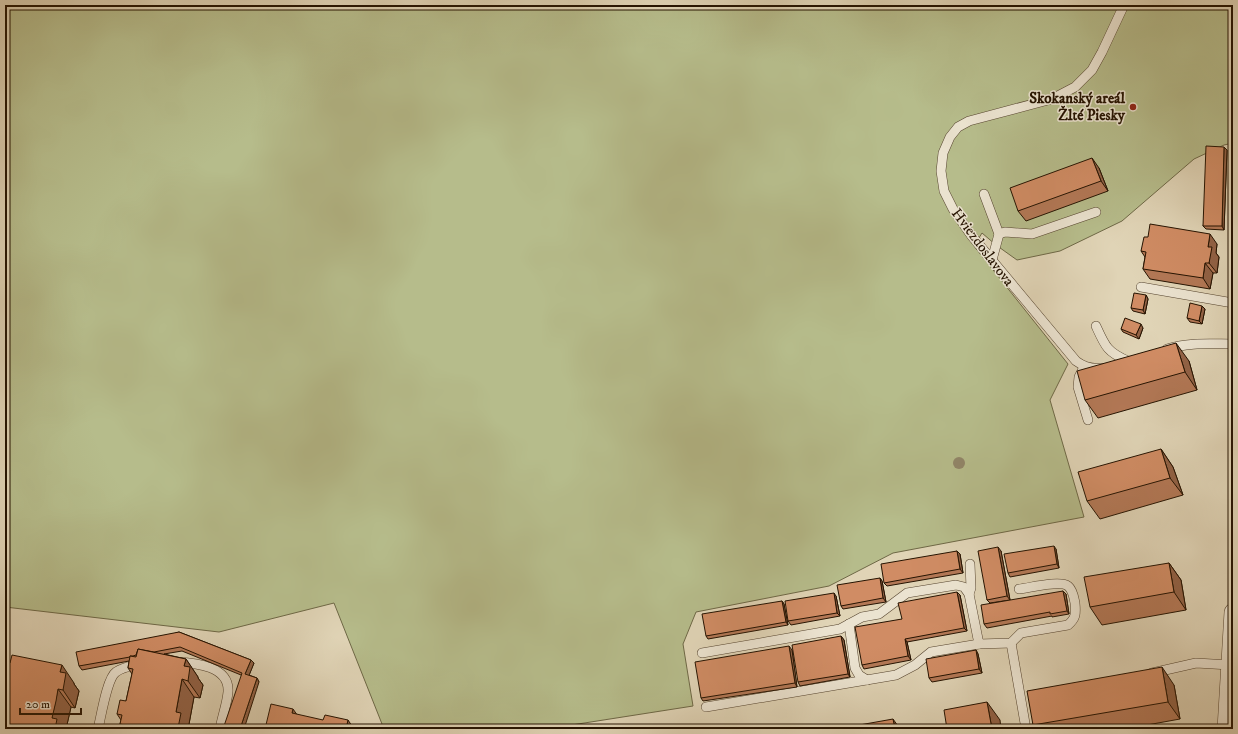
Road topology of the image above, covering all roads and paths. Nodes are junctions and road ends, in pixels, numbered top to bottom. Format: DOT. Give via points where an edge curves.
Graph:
graph roads {
  1 [pos="1124,5"];
  2 [pos="984,194"];
  3 [pos="1096,212"];
  4 [pos="999,234"];
  5 [pos="992,260"];
  6 [pos="1141,287"];
  7 [pos="1233,303"];
  8 [pos="1096,326"];
  9 [pos="1233,344"];
  10 [pos="1157,352"];
  11 [pos="1084,366"];
  12 [pos="1088,420"];
  13 [pos="970,564"];
  14 [pos="1019,589"];
  15 [pos="969,594"];
  16 [pos="1233,612"];
  17 [pos="848,624"];
  18 [pos="1011,643"];
  19 [pos="979,644"];
  20 [pos="702,653"];
  21 [pos="166,661"];
  22 [pos="146,663"];
  23 [pos="1230,665"];
  24 [pos="1144,674"];
  25 [pos="867,680"];
  26 [pos="706,707"];
  27 [pos="98,729"];
  28 [pos="220,729"];
  29 [pos="1026,729"];
  30 [pos="1226,729"];
  1 -- 5 [label="lane, Hviezdoslavova" via="1092,70 1075,87 1052,99 969,121 958,126 950,137 943,153 941,171 944,191 971,235"];
  2 -- 4 [label="lane"];
  3 -- 4 [label="lane" via="1032,234"];
  4 -- 5 [label="lane"];
  5 -- 11 [label="lane, Hviezdoslavova" via="1069,353"];
  6 -- 7 [label="lane"];
  8 -- 11 [label="lane" via="1106,348 1116,356 1132,360 1094,369"];
  9 -- 10 [label="lane" via="1178,346"];
  11 -- 12 [label="lane" via="1078,387"];
  13 -- 15 [label="lane"];
  14 -- 18 [label="lane" via="1060,584 1068,586 1073,593 1076,614 1068,625 1021,633"];
  15 -- 17 [label="lane" via="964,586 956,585 906,593 879,614 862,617"];
  15 -- 19 [label="lane"];
  16 -- 23 [label="street"];
  17 -- 20 [label="lane" via="840,629"];
  17 -- 25 [label="lane" via="855,668"];
  18 -- 19 [label="lane"];
  18 -- 29 [label="lane"];
  19 -- 25 [label="lane" via="931,652 915,665 896,675"];
  21 -- 28 [label="lane" via="194,663 211,668 227,681 228,691"];
  22 -- 27 [label="lane" via="125,667 115,672 110,680"];
  23 -- 24 [label="lane" via="1196,663"];
  23 -- 30 [label="street"];
  25 -- 26 [label="lane"];
}
